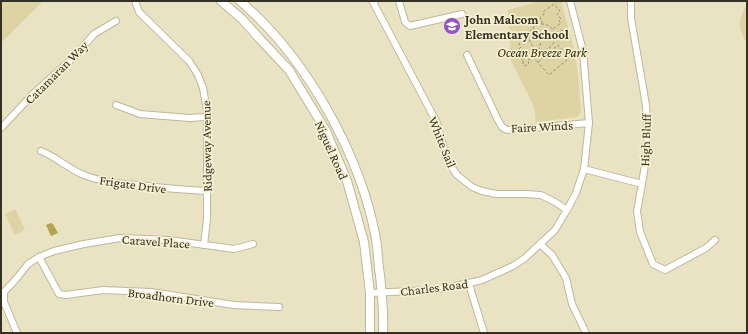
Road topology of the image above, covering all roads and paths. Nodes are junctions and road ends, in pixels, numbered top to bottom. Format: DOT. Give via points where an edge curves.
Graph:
graph roads {
  1 [pos="135,1"];
  2 [pos="221,1"];
  3 [pos="240,1"];
  4 [pos="374,1"];
  5 [pos="399,1"];
  6 [pos="570,1"];
  7 [pos="631,1"];
  8 [pos="462,14"];
  9 [pos="116,21"];
  10 [pos="542,24"];
  11 [pos="532,28"];
  12 [pos="570,28"];
  13 [pos="553,29"];
  14 [pos="555,33"];
  15 [pos="539,34"];
  16 [pos="529,36"];
  17 [pos="546,36"];
  18 [pos="541,42"];
  19 [pos="554,44"];
  20 [pos="556,46"];
  21 [pos="540,50"];
  22 [pos="467,55"];
  23 [pos="545,56"];
  24 [pos="533,57"];
  25 [pos="523,60"];
  26 [pos="529,60"];
  27 [pos="538,62"];
  28 [pos="525,66"];
  29 [pos="526,70"];
  30 [pos="116,105"];
  31 [pos="206,117"];
  32 [pos="589,123"];
  33 [pos="1,128"];
  34 [pos="41,152"];
  35 [pos="584,169"];
  36 [pos="642,184"];
  37 [pos="207,191"];
  38 [pos="567,210"];
  39 [pos="715,240"];
  40 [pos="253,244"];
  41 [pos="540,244"];
  42 [pos="204,245"];
  43 [pos="39,257"];
  44 [pos="469,284"];
  45 [pos="2,291"];
  46 [pos="381,292"];
  47 [pos="370,293"];
  48 [pos="278,307"];
  49 [pos="17,333"];
  50 [pos="370,333"];
  51 [pos="383,333"];
  52 [pos="484,333"];
  53 [pos="586,333"];
  1 -- 31 [label="street, Ridgeway Avenue" via="139,12 193,67 203,88"];
  2 -- 47 [label="main road, Niguel Road" via="242,18 289,70 326,131 354,205 364,242"];
  3 -- 46 [label="main road, Niguel Road" via="289,53 315,89 336,128 370,214 377,246"];
  4 -- 38 [label="street, White Sail" via="437,124 447,160 457,175 472,187 482,191 496,194 540,195"];
  5 -- 8 [label="street" via="405,22 410,26"];
  6 -- 32 [label="street, Charles Road" via="583,51"];
  7 -- 36 [label="street, High Bluff" via="631,18 646,105 648,145"];
  9 -- 33 [label="street, Catamaran Way" via="94,34"];
  10 -- 11 [label="path"];
  10 -- 13 [label="path"];
  10 -- 13 [label="path" via="540,18 543,12 554,4 560,11 556,14 561,23"];
  11 -- 15 [label="path"];
  11 -- 16 [label="path"];
  12 -- 14 [label="path"];
  13 -- 14 [label="path"];
  14 -- 17 [label="path"];
  14 -- 19 [label="path"];
  16 -- 21 [label="path" via="531,45"];
  16 -- 25 [label="path" via="519,44 522,47 516,52"];
  18 -- 21 [label="path"];
  19 -- 20 [label="path"];
  19 -- 21 [label="path" via="550,48"];
  20 -- 23 [label="path"];
  20 -- 27 [label="path" via="558,45 569,58 549,75"];
  21 -- 23 [label="path"];
  21 -- 24 [label="path"];
  22 -- 32 [label="street, Faire Winds" via="498,120 507,130"];
  23 -- 27 [label="path"];
  24 -- 26 [label="path"];
  24 -- 27 [label="path"];
  25 -- 26 [label="path" via="526,57"];
  25 -- 28 [label="path"];
  26 -- 28 [label="path"];
  28 -- 29 [label="path"];
  30 -- 31 [label="street" via="140,114"];
  31 -- 37 [label="street, Ridgeway Avenue"];
  32 -- 35 [label="street, Charles Road"];
  34 -- 37 [label="street, Frigate Drive" via="54,157 75,172 98,180"];
  35 -- 36 [label="street"];
  35 -- 38 [label="street, Charles Road"];
  36 -- 39 [label="street, High Bluff" via="637,211 640,232 653,264 665,270 706,248"];
  37 -- 42 [label="street, Ridgeway Avenue"];
  38 -- 41 [label="street, Charles Road" via="555,230"];
  40 -- 42 [label="street, Caravel Place" via="234,249"];
  41 -- 44 [label="street, Charles Road" via="513,266"];
  41 -- 53 [label="street" via="552,255 566,278 572,304"];
  42 -- 43 [label="street, Caravel Place" via="169,240 120,238 54,251"];
  43 -- 45 [label="street, Caravel Place" via="28,264"];
  43 -- 48 [label="street, Broadhorn Drive" via="58,294 102,290 151,292 234,304"];
  44 -- 46 [label="street, Charles Road" via="432,290"];
  44 -- 52 [label="street"];
  45 -- 49 [label="street"];
  46 -- 47 [label="street, Charles Road"];
  46 -- 51 [label="main road, Niguel Road"];
  47 -- 50 [label="main road, Niguel Road"];
}
